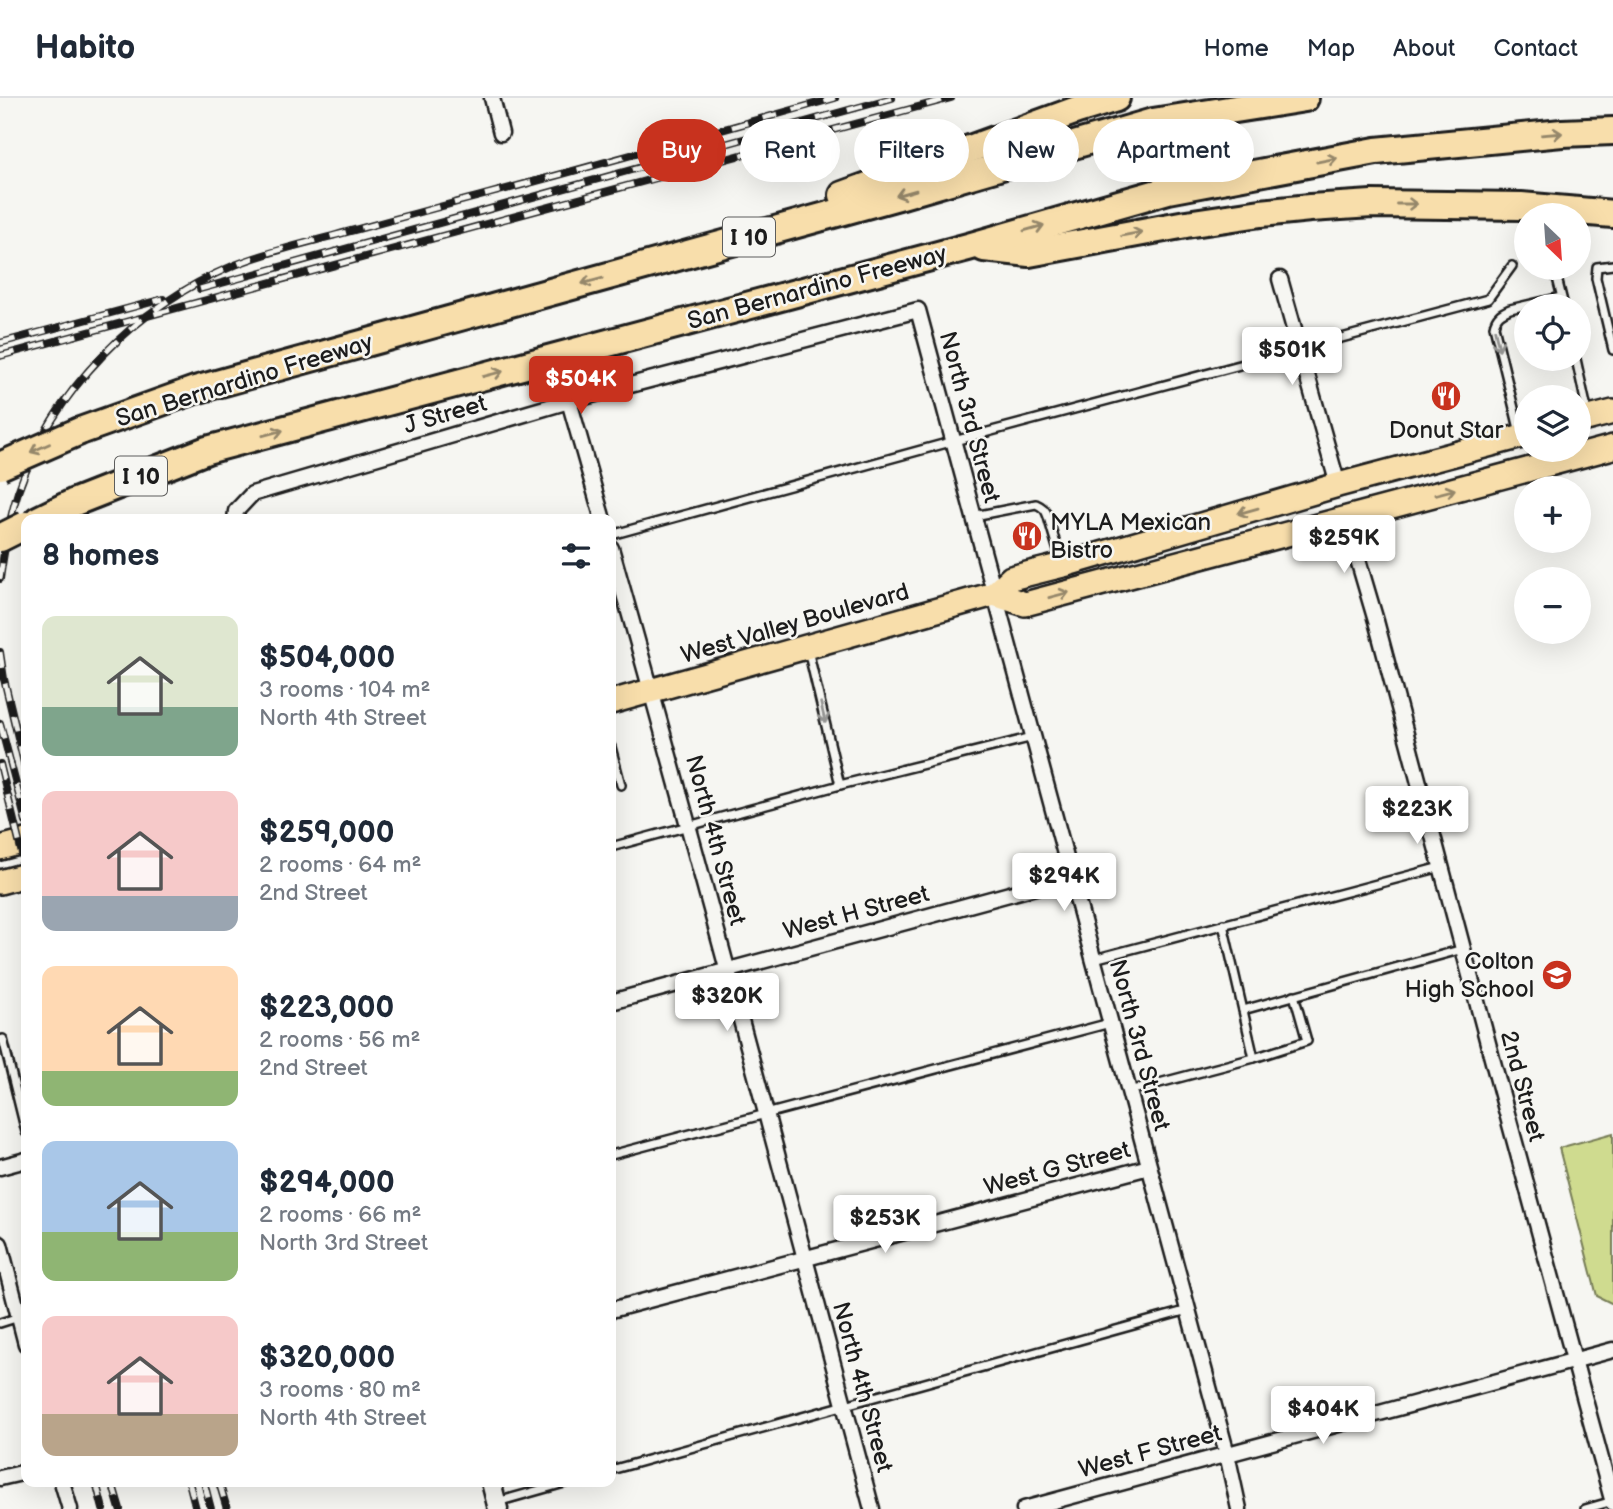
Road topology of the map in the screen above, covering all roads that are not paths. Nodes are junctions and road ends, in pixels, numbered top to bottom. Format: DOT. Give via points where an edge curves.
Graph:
graph roads {
  1 [pos="492,98"];
  2 [pos="1115,98"];
  3 [pos="1305,98"];
  4 [pos="1613,131"];
  5 [pos="501,132"];
  6 [pos="1613,214"];
  7 [pos="968,247"];
  8 [pos="1512,265"];
  9 [pos="1613,265"];
  10 [pos="640,268"];
  11 [pos="1280,279"];
  12 [pos="1514,308"];
  13 [pos="918,310"];
  14 [pos="1299,349"];
  15 [pos="1613,350"];
  16 [pos="1514,399"];
  17 [pos="569,401"];
  18 [pos="1613,412"];
  19 [pos="1591,417"];
  20 [pos="1514,439"];
  21 [pos="954,441"];
  22 [pos="1613,447"];
  23 [pos="0,466"];
  24 [pos="1338,485"];
  25 [pos="50,514"];
  26 [pos="237,514"];
  27 [pos="601,514"];
  28 [pos="973,516"];
  29 [pos="1346,519"];
  30 [pos="21,528"];
  31 [pos="616,534"];
  32 [pos="0,538"];
  33 [pos="616,565"];
  34 [pos="1062,565"];
  35 [pos="994,594"];
  36 [pos="807,647"];
  37 [pos="652,691"];
  38 [pos="616,701"];
  39 [pos="1034,737"];
  40 [pos="616,766"];
  41 [pos="621,785"];
  42 [pos="840,785"];
  43 [pos="689,826"];
  44 [pos="21,842"];
  45 [pos="616,846"];
  46 [pos="0,848"];
  47 [pos="1441,867"];
  48 [pos="21,876"];
  49 [pos="1072,877"];
  50 [pos="0,882"];
  51 [pos="1223,924"];
  52 [pos="1463,949"];
  53 [pos="1094,959"];
  54 [pos="728,971"];
  55 [pos="1294,995"];
  56 [pos="616,1001"];
  57 [pos="1242,1010"];
  58 [pos="1111,1022"];
  59 [pos="0,1030"];
  60 [pos="1,1040"];
  61 [pos="1254,1059"];
  62 [pos="1129,1091"];
  63 [pos="21,1111"];
  64 [pos="767,1115"];
  65 [pos="616,1154"];
  66 [pos="21,1161"];
  67 [pos="0,1167"];
  68 [pos="1149,1167"];
  69 [pos="0,1244"];
  70 [pos="805,1258"];
  71 [pos="616,1309"];
  72 [pos="1188,1311"];
  73 [pos="19,1318"];
  74 [pos="0,1323"];
  75 [pos="21,1325"];
  76 [pos="1613,1350"];
  77 [pos="1575,1360"];
  78 [pos="845,1406"];
  79 [pos="1227,1454"];
  80 [pos="616,1470"];
  81 [pos="21,1473"];
  82 [pos="0,1479"];
  83 [pos="63,1487"];
  84 [pos="492,1487"];
  85 [pos="553,1487"];
  86 [pos="1613,1502"];
  87 [pos="497,1506"];
  88 [pos="69,1509"];
  89 [pos="872,1509"];
  90 [pos="1024,1509"];
  91 [pos="1239,1509"];
  92 [pos="1586,1509"];
  1 -- 5 [label="street"];
  2 -- 10 [label="highway"];
  3 -- 10 [label="highway, San Bernardino Freeway / I 10, one-way" via="1153,122"];
  7 -- 4 [label="highway, San Bernardino Freeway / I 10, one-way" via="1168,190 1376,151"];
  7 -- 6 [label="highway, one-way" via="1029,253 1261,213 1372,204 1521,206"];
  25 -- 7 [label="highway, San Bernardino Freeway / I 10, one-way" via="207,450"];
  8 -- 14 [label="lane" via="1488,299"];
  9 -- 15 [label="lane" via="1597,267 1596,278"];
  10 -- 23 [label="highway, San Bernardino Freeway / I 10, one-way, bridge" via="195,390 80,431"];
  11 -- 14 [label="street"];
  12 -- 16 [label="lane, one-way" via="1496,318 1494,326"];
  13 -- 17 [label="street, J Street"];
  13 -- 21 [label="street, North 3rd Street"];
  14 -- 21 [label="lane"];
  14 -- 24 [label="street"];
  17 -- 26 [label="street, J Street" via="252,494"];
  17 -- 27 [label="street"];
  18 -- 19 [label="main road"];
  20 -- 24 [label="main road, West Valley Boulevard"];
  21 -- 28 [label="street, North 3rd Street"];
  21 -- 31 [label="lane"];
  29 -- 22 [label="main road, one-way"];
  24 -- 34 [label="main road, West Valley Boulevard, one-way"];
  28 -- 34 [label="lane" via="1041,506"];
  28 -- 35 [label="street, North 3rd Street"];
  35 -- 29 [label="main road, one-way" via="1026,604"];
  29 -- 47 [label="street, 2nd Street"];
  30 -- 32 [label="highway, bridge"];
  33 -- 37 [label="street, North 4th Street"];
  34 -- 35 [label="main road, West Valley Boulevard" via="1011,578"];
  35 -- 36 [label="main road, West Valley Boulevard"];
  35 -- 39 [label="street, North 3rd Street"];
  36 -- 37 [label="main road, West Valley Boulevard"];
  36 -- 42 [label="lane, one-way"];
  37 -- 38 [label="main road, West Valley Boulevard"];
  37 -- 43 [label="street, North 4th Street"];
  39 -- 42 [label="lane"];
  39 -- 49 [label="street, North 3rd Street"];
  40 -- 41 [label="lane"];
  42 -- 43 [label="lane"];
  43 -- 45 [label="lane"];
  43 -- 54 [label="street, North 4th Street"];
  44 -- 46 [label="main road"];
  47 -- 51 [label="lane"];
  47 -- 52 [label="street, 2nd Street"];
  48 -- 50 [label="main road"];
  49 -- 53 [label="street, North 3rd Street"];
  49 -- 54 [label="street, West H Street"];
  51 -- 53 [label="lane"];
  51 -- 57 [label="lane"];
  52 -- 55 [label="lane"];
  52 -- 77 [label="street, 2nd Street"];
  53 -- 58 [label="street, North 3rd Street"];
  54 -- 56 [label="street, West H Street"];
  54 -- 64 [label="street, North 4th Street"];
  55 -- 57 [label="lane"];
  55 -- 61 [label="lane" via="1307,1041"];
  57 -- 61 [label="lane"];
  58 -- 62 [label="street, North 3rd Street"];
  58 -- 64 [label="lane"];
  59 -- 60 [label="lane"];
  60 -- 63 [label="lane"];
  61 -- 62 [label="lane"];
  62 -- 68 [label="street, North 3rd Street"];
  64 -- 65 [label="lane"];
  64 -- 70 [label="street, North 4th Street"];
  66 -- 67 [label="street"];
  68 -- 70 [label="street, West G Street"];
  68 -- 72 [label="street, North 3rd Street"];
  69 -- 73 [label="street"];
  70 -- 71 [label="street, West G Street"];
  70 -- 78 [label="street, North 4th Street"];
  72 -- 78 [label="lane"];
  72 -- 79 [label="street, North 3rd Street"];
  73 -- 74 [label="lane"];
  73 -- 75 [label="street"];
  76 -- 77 [label="street, West F Street"];
  77 -- 79 [label="street, West F Street"];
  77 -- 86 [label="street, 2nd Street"];
  78 -- 80 [label="lane"];
  78 -- 89 [label="street, North 4th Street"];
  79 -- 90 [label="street, West F Street"];
  79 -- 91 [label="street, North 3rd Street"];
  81 -- 82 [label="street"];
  83 -- 88 [label="street"];
  84 -- 87 [label="street"];
  85 -- 87 [label="lane"];
  86 -- 92 [label="lane"];
}
